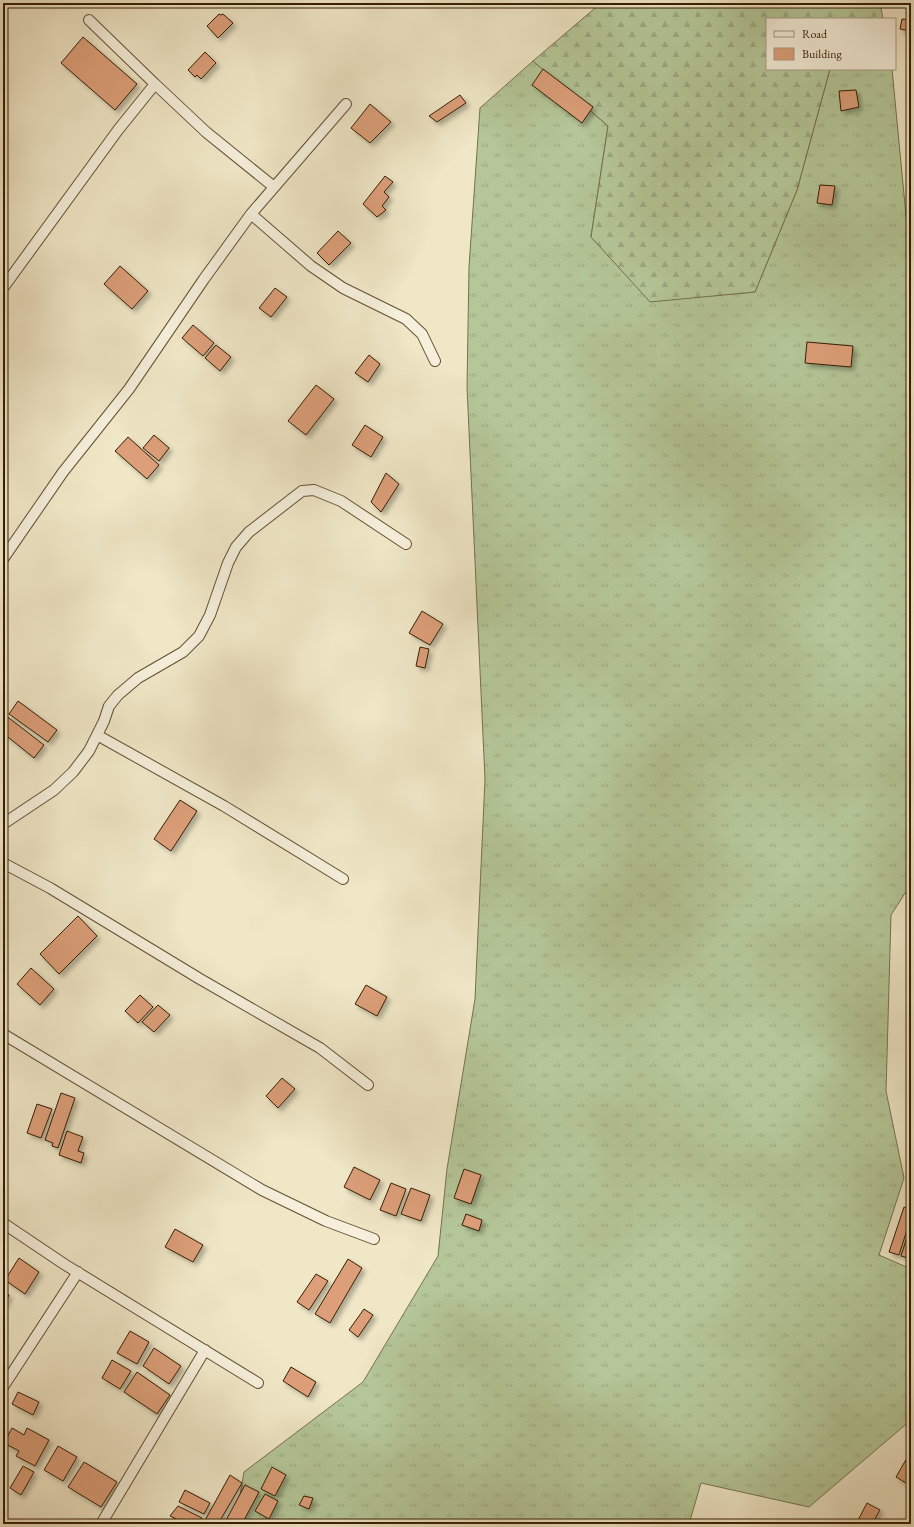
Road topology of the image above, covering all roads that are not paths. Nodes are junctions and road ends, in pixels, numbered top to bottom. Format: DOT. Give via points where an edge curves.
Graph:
graph roads {
  1 [pos="89,20"];
  2 [pos="155,84"];
  3 [pos="346,104"];
  4 [pos="274,187"];
  5 [pos="251,214"];
  6 [pos="3,288"];
  7 [pos="435,361"];
  8 [pos="406,544"];
  9 [pos="3,559"];
  10 [pos="96,735"];
  11 [pos="3,824"];
  12 [pos="3,863"];
  13 [pos="343,879"];
  14 [pos="3,1034"];
  15 [pos="368,1085"];
  16 [pos="3,1223"];
  17 [pos="374,1239"];
  18 [pos="78,1272"];
  19 [pos="204,1350"];
  20 [pos="258,1383"];
  21 [pos="3,1387"];
  22 [pos="101,1524"];
  1 -- 2 [label="street"];
  2 -- 4 [label="street" via="206,132"];
  2 -- 6 [label="street" via="118,130"];
  3 -- 4 [label="street"];
  4 -- 5 [label="street"];
  5 -- 7 [label="street" via="311,266 343,288 406,319 422,334"];
  5 -- 9 [label="street" via="129,389 63,472"];
  8 -- 10 [label="street" via="341,502 314,490 302,491 249,532 236,547 210,615 199,636 183,652 138,678 118,695 109,706"];
  10 -- 11 [label="street" via="89,751 64,781"];
  10 -- 13 [label="street" via="224,806"];
  12 -- 15 [label="street" via="50,888 320,1048"];
  14 -- 17 [label="street" via="262,1190 326,1221"];
  16 -- 18 [label="street"];
  18 -- 19 [label="street"];
  18 -- 21 [label="street"];
  19 -- 20 [label="street"];
  19 -- 22 [label="street"];
}
